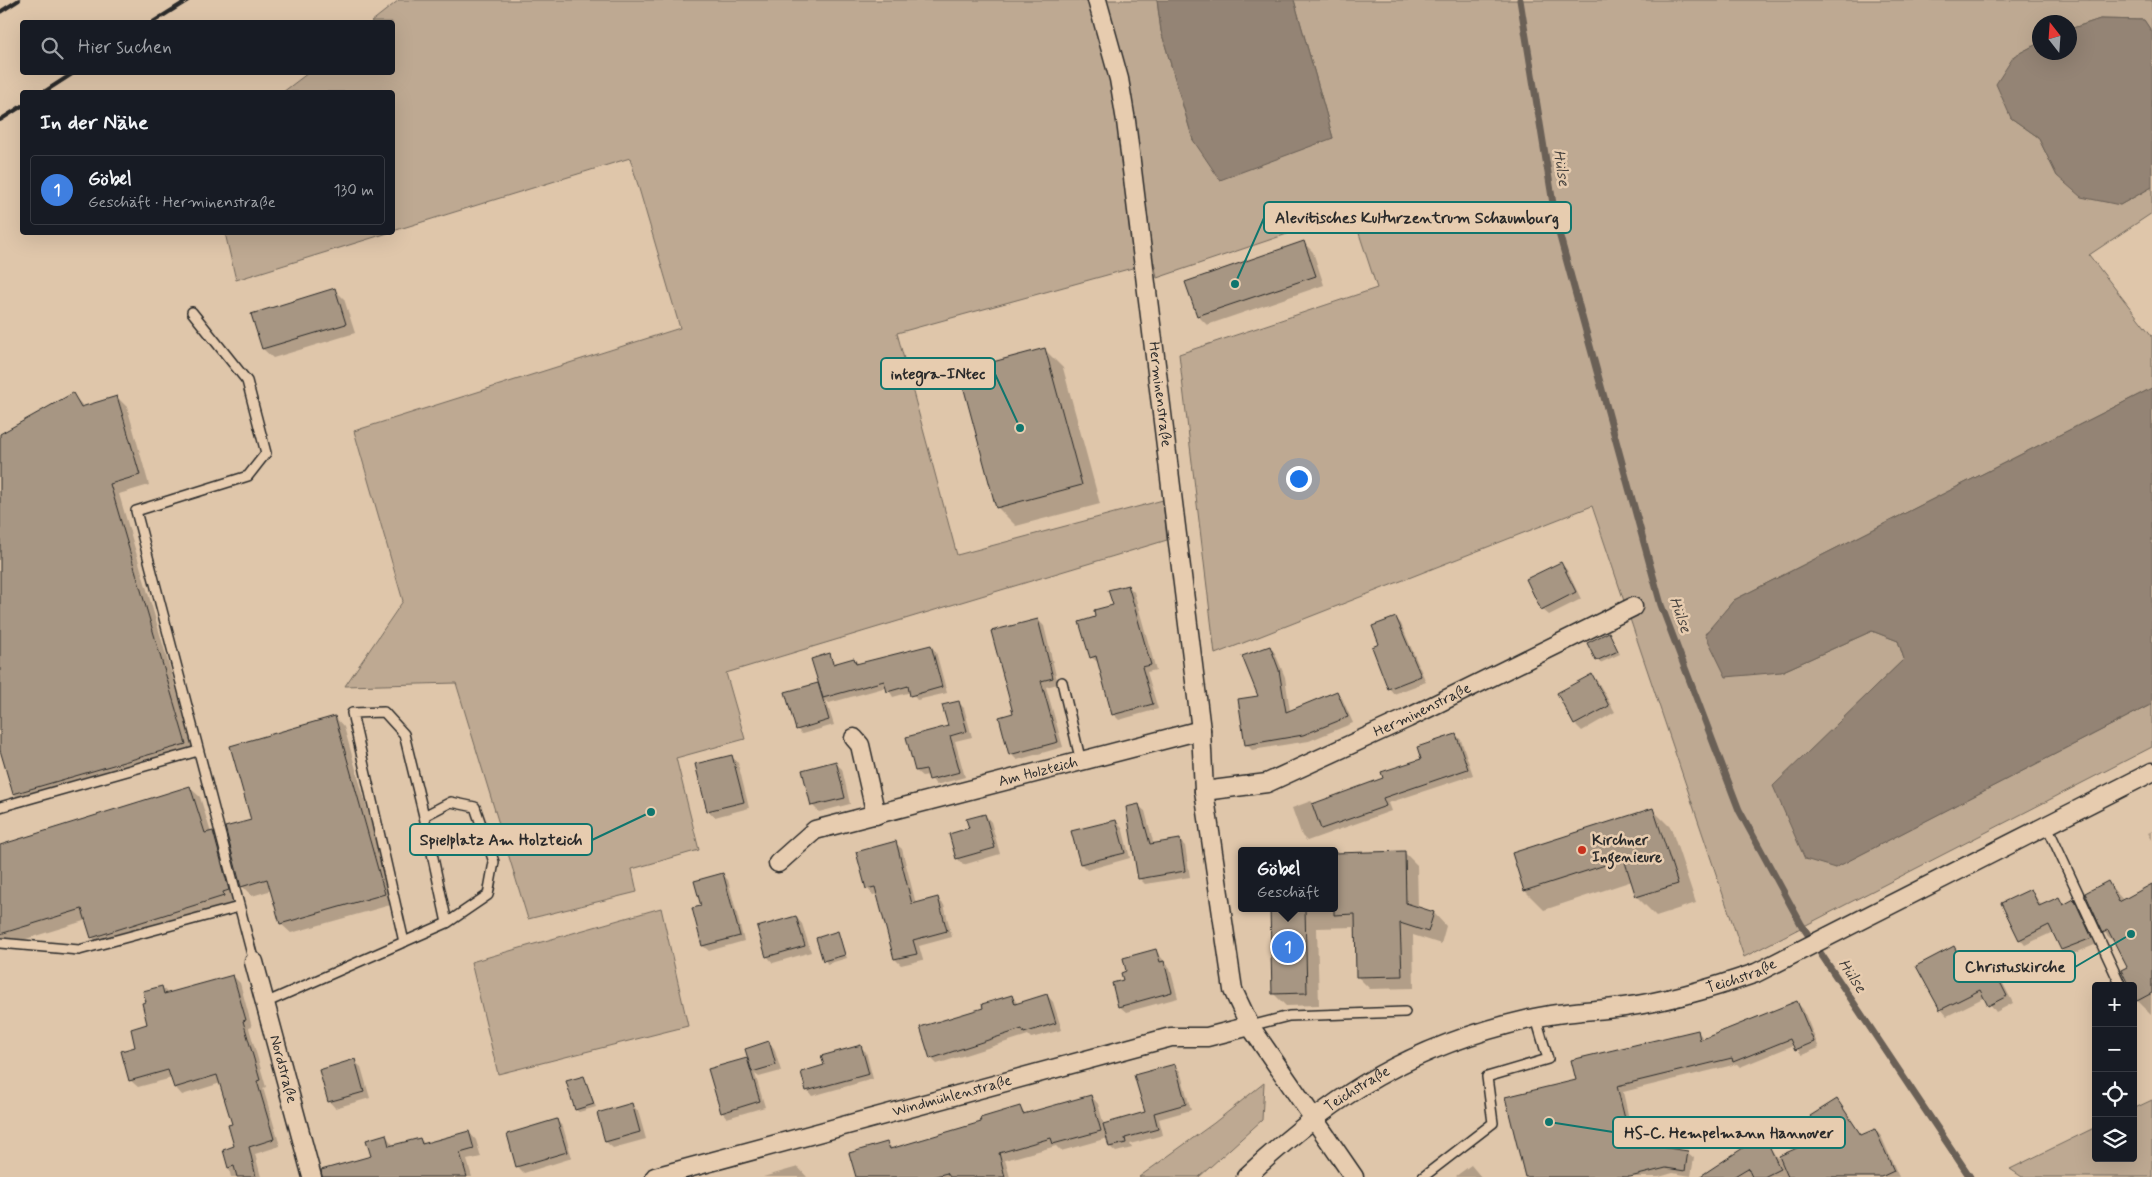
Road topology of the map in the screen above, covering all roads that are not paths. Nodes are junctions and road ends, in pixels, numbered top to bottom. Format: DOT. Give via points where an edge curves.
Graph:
graph roads {
  1 [pos="1097,0"];
  2 [pos="192,312"];
  3 [pos="1633,607"];
  4 [pos="1062,682"];
  5 [pos="1201,730"];
  6 [pos="854,738"];
  7 [pos="198,751"];
  8 [pos="1081,762"];
  9 [pos="2152,772"];
  10 [pos="1204,791"];
  11 [pos="0,807"];
  12 [pos="876,815"];
  13 [pos="424,816"];
  14 [pos="2047,826"];
  15 [pos="778,863"];
  16 [pos="239,907"];
  17 [pos="447,923"];
  18 [pos="404,942"];
  19 [pos="0,943"];
  20 [pos="254,962"];
  21 [pos="2119,982"];
  22 [pos="264,1003"];
  23 [pos="1405,1012"];
  24 [pos="1536,1018"];
  25 [pos="1250,1026"];
  26 [pos="1313,1119"];
  27 [pos="312,1177"];
  28 [pos="655,1177"];
  29 [pos="1246,1177"];
  30 [pos="1354,1177"];
  31 [pos="1423,1177"];
  1 -- 5 [label="street, Herminenstraße" via="1119,79 1126,121"];
  2 -- 7 [label="lane" via="247,381 266,453 248,476 136,511"];
  3 -- 10 [label="street, Herminenstraße" via="1408,718 1267,782"];
  4 -- 8 [label="lane"];
  5 -- 8 [label="street, Am Holzteich"];
  5 -- 10 [label="street, Herminenstraße"];
  6 -- 12 [label="street" via="860,745"];
  7 -- 11 [label="lane"];
  7 -- 16 [label="lane"];
  8 -- 12 [label="street, Am Holzteich"];
  9 -- 14 [label="street, Teichstraße"];
  10 -- 25 [label="street, Herminenstraße" via="1233,990"];
  12 -- 15 [label="street, Am Holzteich" via="815,830"];
  13 -- 17 [label="lane"];
  13 -- 17 [label="lane" via="451,802 475,807 494,862 488,895"];
  13 -- 18 [label="lane" via="404,734 384,712 352,714"];
  14 -- 21 [label="lane"];
  14 -- 24 [label="street, Teichstraße" via="1756,973 1690,996"];
  16 -- 19 [label="lane" via="79,950"];
  16 -- 20 [label="lane"];
  17 -- 18 [label="lane"];
  18 -- 22 [label="lane"];
  20 -- 22 [label="street, Nordstraße"];
  22 -- 27 [label="street, Nordstraße"];
  23 -- 25 [label="lane" via="1289,1016"];
  24 -- 26 [label="street, Teichstraße" via="1444,1044 1397,1064 1348,1093"];
  24 -- 31 [label="lane" via="1548,1059 1487,1077 1493,1123"];
  25 -- 26 [label="street, Herminenstraße"];
  25 -- 28 [label="street, Windmühlenstraße" via="1207,1037 1171,1037"];
  26 -- 29 [label="street, Teichstraße"];
  26 -- 30 [label="street, Herminenstraße"];
}
